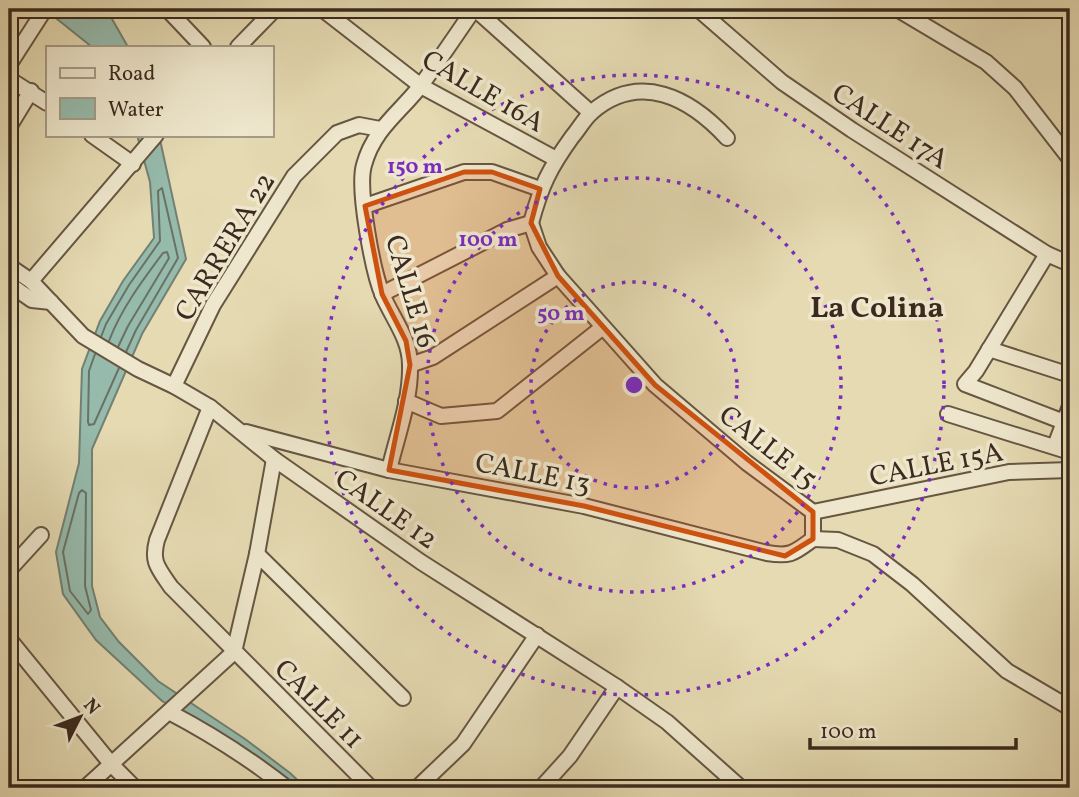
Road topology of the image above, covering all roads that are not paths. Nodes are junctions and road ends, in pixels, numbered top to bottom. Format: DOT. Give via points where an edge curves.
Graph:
graph roads {
  1 [pos="167,9"];
  2 [pos="275,9"];
  3 [pos="322,9"];
  4 [pos="475,9"];
  5 [pos="698,9"];
  6 [pos="897,9"];
  7 [pos="1063,9"];
  8 [pos="43,12"];
  9 [pos="1070,13"];
  10 [pos="202,46"];
  11 [pos="239,46"];
  12 [pos="9,65"];
  13 [pos="9,79"];
  14 [pos="421,86"];
  15 [pos="31,91"];
  16 [pos="46,102"];
  17 [pos="591,113"];
  18 [pos="9,127"];
  19 [pos="380,129"];
  20 [pos="94,136"];
  21 [pos="155,136"];
  22 [pos="727,138"];
  23 [pos="556,159"];
  24 [pos="1070,159"];
  25 [pos="136,160"];
  26 [pos="540,188"];
  27 [pos="365,206"];
  28 [pos="531,223"];
  29 [pos="1047,254"];
  30 [pos="1070,264"];
  31 [pos="9,266"];
  32 [pos="558,276"];
  33 [pos="31,281"];
  34 [pos="9,284"];
  35 [pos="382,295"];
  36 [pos="51,302"];
  37 [pos="603,327"];
  38 [pos="989,349"];
  39 [pos="410,365"];
  40 [pos="1070,375"];
  41 [pos="174,386"];
  42 [pos="406,401"];
  43 [pos="1070,405"];
  44 [pos="210,407"];
  45 [pos="948,414"];
  46 [pos="1064,422"];
  47 [pos="240,430"];
  48 [pos="1055,446"];
  49 [pos="1070,453"];
  50 [pos="274,459"];
  51 [pos="389,470"];
  52 [pos="1070,470"];
  53 [pos="813,512"];
  54 [pos="40,535"];
  55 [pos="813,539"];
  56 [pos="257,554"];
  57 [pos="9,570"];
  58 [pos="537,635"];
  59 [pos="9,639"];
  60 [pos="234,652"];
  61 [pos="617,687"];
  62 [pos="403,698"];
  63 [pos="1070,708"];
  64 [pos="169,712"];
  65 [pos="112,765"];
  66 [pos="85,788"];
  67 [pos="135,788"];
  68 [pos="287,788"];
  69 [pos="371,788"];
  70 [pos="416,788"];
  71 [pos="541,788"];
  72 [pos="741,788"];
  1 -- 10 [label="street"];
  2 -- 11 [label="street"];
  3 -- 14 [label="street, CALLE 16A"];
  4 -- 14 [label="street"];
  4 -- 17 [label="street"];
  5 -- 29 [label="street, CALLE 17A" via="782,82"];
  6 -- 24 [label="street" via="986,62 1015,88"];
  7 -- 9 [label="street"];
  8 -- 12 [label="street"];
  13 -- 15 [label="street"];
  14 -- 19 [label="street"];
  14 -- 23 [label="street, CALLE 16A"];
  15 -- 16 [label="street"];
  15 -- 18 [label="street"];
  17 -- 22 [label="street" via="624,93 660,93 691,106"];
  17 -- 23 [label="street"];
  19 -- 27 [label="street, CALLE 16" via="364,164"];
  19 -- 41 [label="street, CARRERA 22" via="359,125 337,133 294,176 213,305"];
  20 -- 25 [label="street"];
  21 -- 25 [label="street"];
  23 -- 26 [label="street"];
  25 -- 33 [label="street"];
  26 -- 27 [label="street" via="492,172 464,172"];
  26 -- 28 [label="street"];
  27 -- 35 [label="street, CALLE 16"];
  28 -- 32 [label="street, CALLE 15" via="539,247"];
  28 -- 35 [label="street" via="507,230"];
  29 -- 30 [label="street, CALLE 17A"];
  29 -- 38 [label="street"];
  31 -- 33 [label="street, CALLE 12"];
  32 -- 37 [label="street, CALLE 15"];
  32 -- 39 [label="street" via="433,357"];
  33 -- 36 [label="street, CALLE 12"];
  34 -- 36 [label="street" via="32,300"];
  35 -- 39 [label="street, CALLE 16" via="406,341"];
  36 -- 41 [label="street, CALLE 12" via="83,336"];
  37 -- 42 [label="street" via="497,411 441,416"];
  37 -- 53 [label="street, CALLE 15" via="655,385"];
  38 -- 40 [label="street"];
  38 -- 46 [label="street" via="965,384"];
  39 -- 42 [label="street, CALLE 16"];
  41 -- 44 [label="street, CALLE 12"];
  42 -- 51 [label="street, CALLE 16"];
  43 -- 46 [label="street"];
  44 -- 47 [label="street, CALLE 12"];
  44 -- 60 [label="street" via="153,554 171,587"];
  45 -- 48 [label="street"];
  46 -- 48 [label="street"];
  47 -- 50 [label="street, CALLE 12"];
  47 -- 51 [label="street, CALLE 13"];
  48 -- 49 [label="street"];
  50 -- 56 [label="street"];
  50 -- 58 [label="street, CALLE 12" via="421,562"];
  51 -- 55 [label="street, CALLE 13" via="584,506 785,556"];
  52 -- 53 [label="street, CALLE 15A" via="1009,471"];
  53 -- 55 [label="street, CALLE 15"];
  54 -- 57 [label="street"];
  55 -- 63 [label="street" via="838,540 873,554 1007,671"];
  56 -- 60 [label="street"];
  56 -- 62 [label="street"];
  58 -- 61 [label="street, CALLE 12"];
  58 -- 70 [label="street" via="463,744"];
  59 -- 65 [label="street"];
  60 -- 64 [label="street"];
  60 -- 69 [label="street, CALLE 11"];
  61 -- 71 [label="street" via="570,756"];
  61 -- 72 [label="street, CALLE 12" via="667,722"];
  64 -- 65 [label="street"];
  64 -- 68 [label="street" via="216,738"];
  65 -- 66 [label="street"];
  65 -- 67 [label="street"];
}
